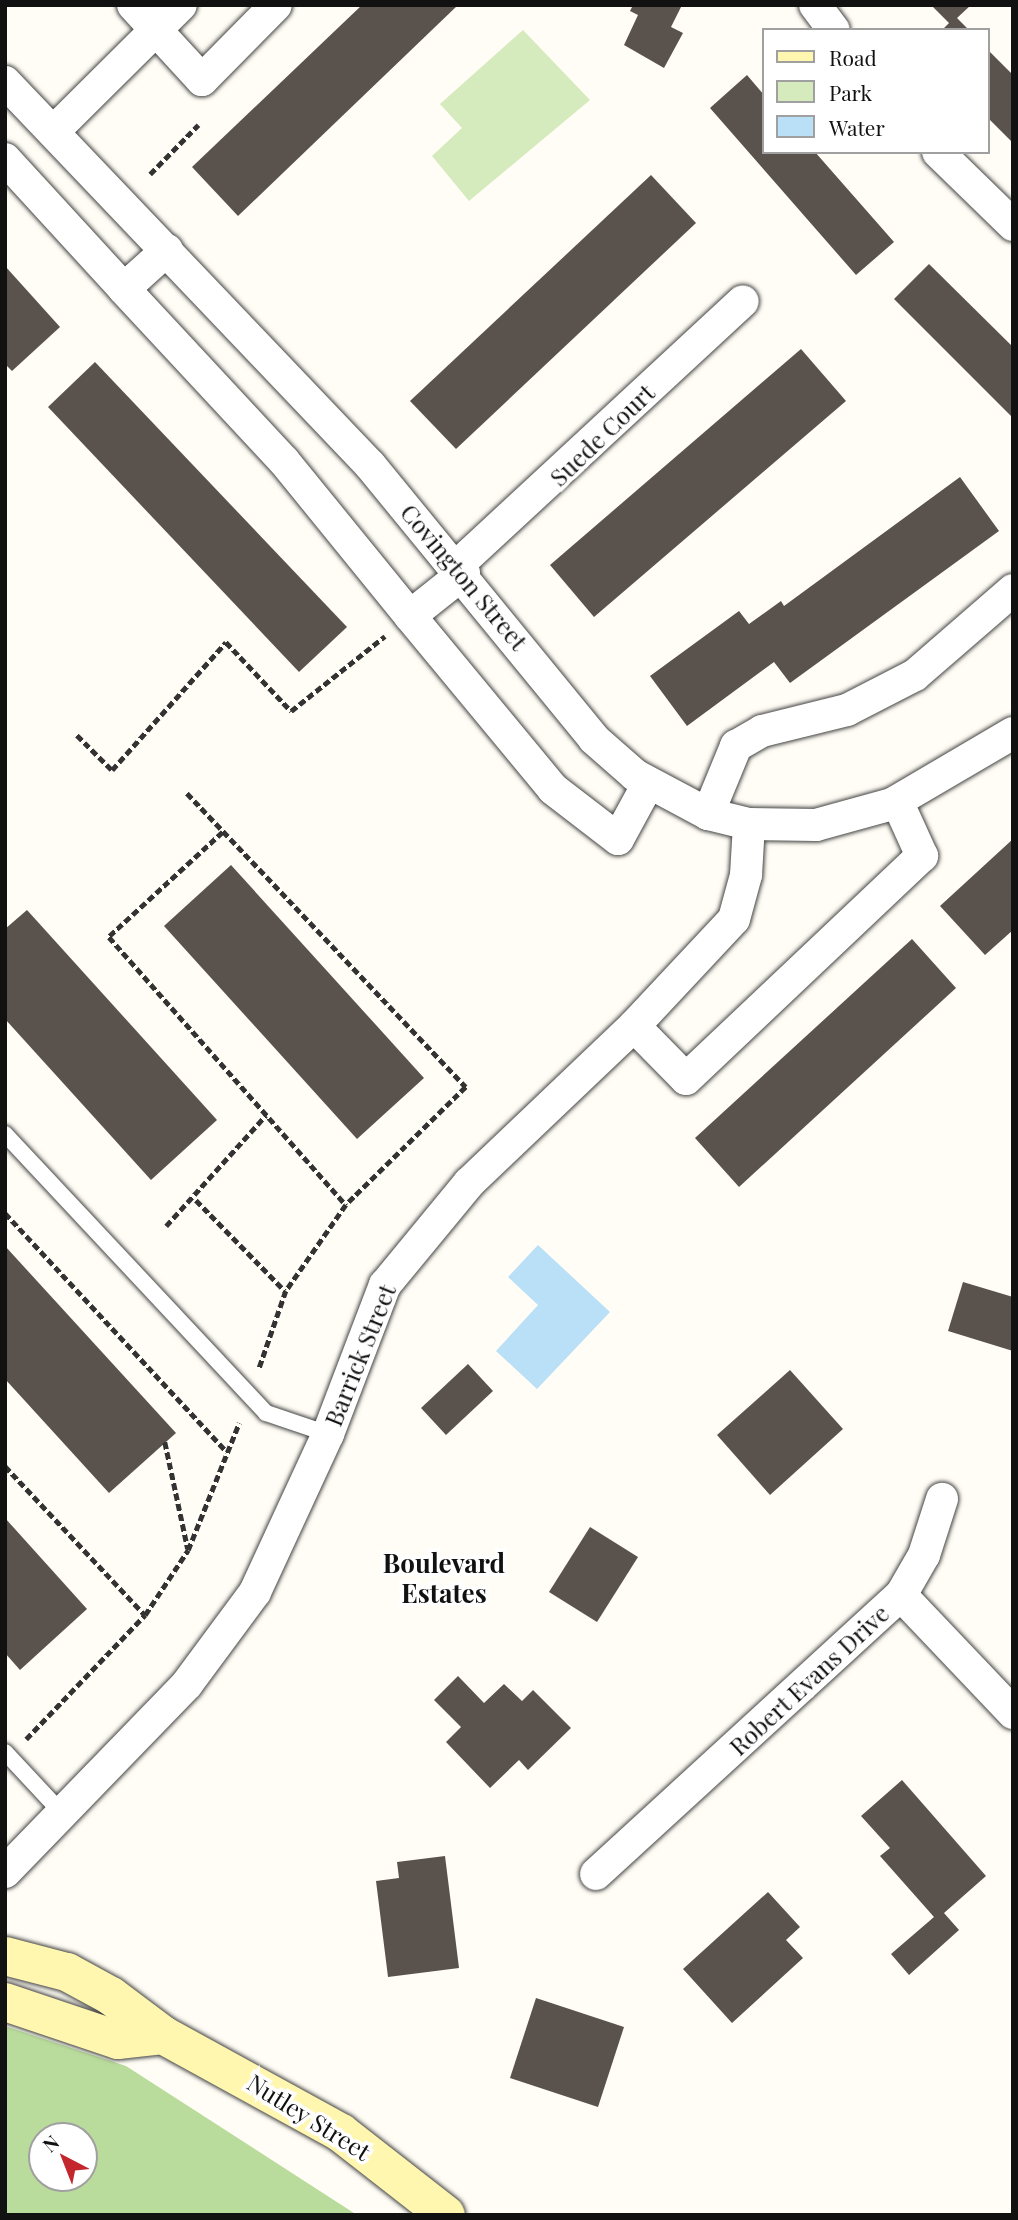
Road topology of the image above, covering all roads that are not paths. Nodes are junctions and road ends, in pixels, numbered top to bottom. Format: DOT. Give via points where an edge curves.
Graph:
graph roads {
  1 [pos="134,5"];
  2 [pos="181,5"];
  3 [pos="276,5"];
  4 [pos="815,5"];
  5 [pos="832,28"];
  6 [pos="157,29"];
  7 [pos="5,82"];
  8 [pos="53,132"];
  9 [pos="940,154"];
  10 [pos="5,159"];
  11 [pos="1013,225"];
  12 [pos="167,250"];
  13 [pos="124,289"];
  14 [pos="743,301"];
  15 [pos="461,569"];
  16 [pos="1013,590"];
  17 [pos="410,616"];
  18 [pos="1013,733"];
  19 [pos="648,784"];
  20 [pos="897,801"];
  21 [pos="708,814"];
  22 [pos="749,824"];
  23 [pos="634,1026"];
  24 [pos="5,1134"];
  25 [pos="328,1434"];
  26 [pos="942,1499"];
  27 [pos="901,1595"];
  28 [pos="1013,1713"];
  29 [pos="5,1752"];
  30 [pos="61,1812"];
  31 [pos="5,1872"];
  32 [pos="596,1874"];
  33 [pos="5,1956"];
  34 [pos="5,2002"];
  35 [pos="163,2035"];
  36 [pos="446,2215"];
  1 -- 6 [label="street"];
  2 -- 6 [label="street"];
  3 -- 6 [label="street" via="202,80"];
  4 -- 5 [label="street"];
  6 -- 8 [label="street"];
  7 -- 8 [label="street, Covington Street"];
  8 -- 12 [label="street, Covington Street"];
  9 -- 11 [label="street"];
  10 -- 13 [label="street"];
  12 -- 13 [label="street"];
  12 -- 15 [label="street, Covington Street"];
  13 -- 17 [label="street" via="284,461"];
  14 -- 15 [label="street, Suede Court"];
  15 -- 17 [label="street, Suede Court"];
  15 -- 19 [label="street, Covington Street" via="594,738"];
  16 -- 21 [label="street" via="915,675 847,709 762,731 736,746"];
  17 -- 19 [label="street" via="553,789 618,839"];
  18 -- 20 [label="street, Covington Street"];
  19 -- 21 [label="street, Covington Street"];
  20 -- 22 [label="street, Covington Street" via="816,825"];
  20 -- 23 [label="street" via="922,856 685,1079"];
  21 -- 22 [label="street, Covington Street"];
  22 -- 23 [label="street, Barrick Street" via="746,875 734,919"];
  23 -- 25 [label="street, Barrick Street" via="469,1183 385,1285"];
  24 -- 25 [label="lane" via="266,1413"];
  25 -- 30 [label="street, Barrick Street" via="255,1592 187,1684"];
  26 -- 27 [label="street" via="924,1556"];
  27 -- 28 [label="street, Robert Evans Drive"];
  27 -- 32 [label="street, Robert Evans Drive"];
  29 -- 30 [label="lane"];
  30 -- 31 [label="street, Barrick Street"];
  33 -- 35 [label="main road, Nutley Street" via="67,1972"];
  34 -- 35 [label="main road" via="118,2040"];
  35 -- 36 [label="main road, Nutley Street" via="341,2133"];
}
